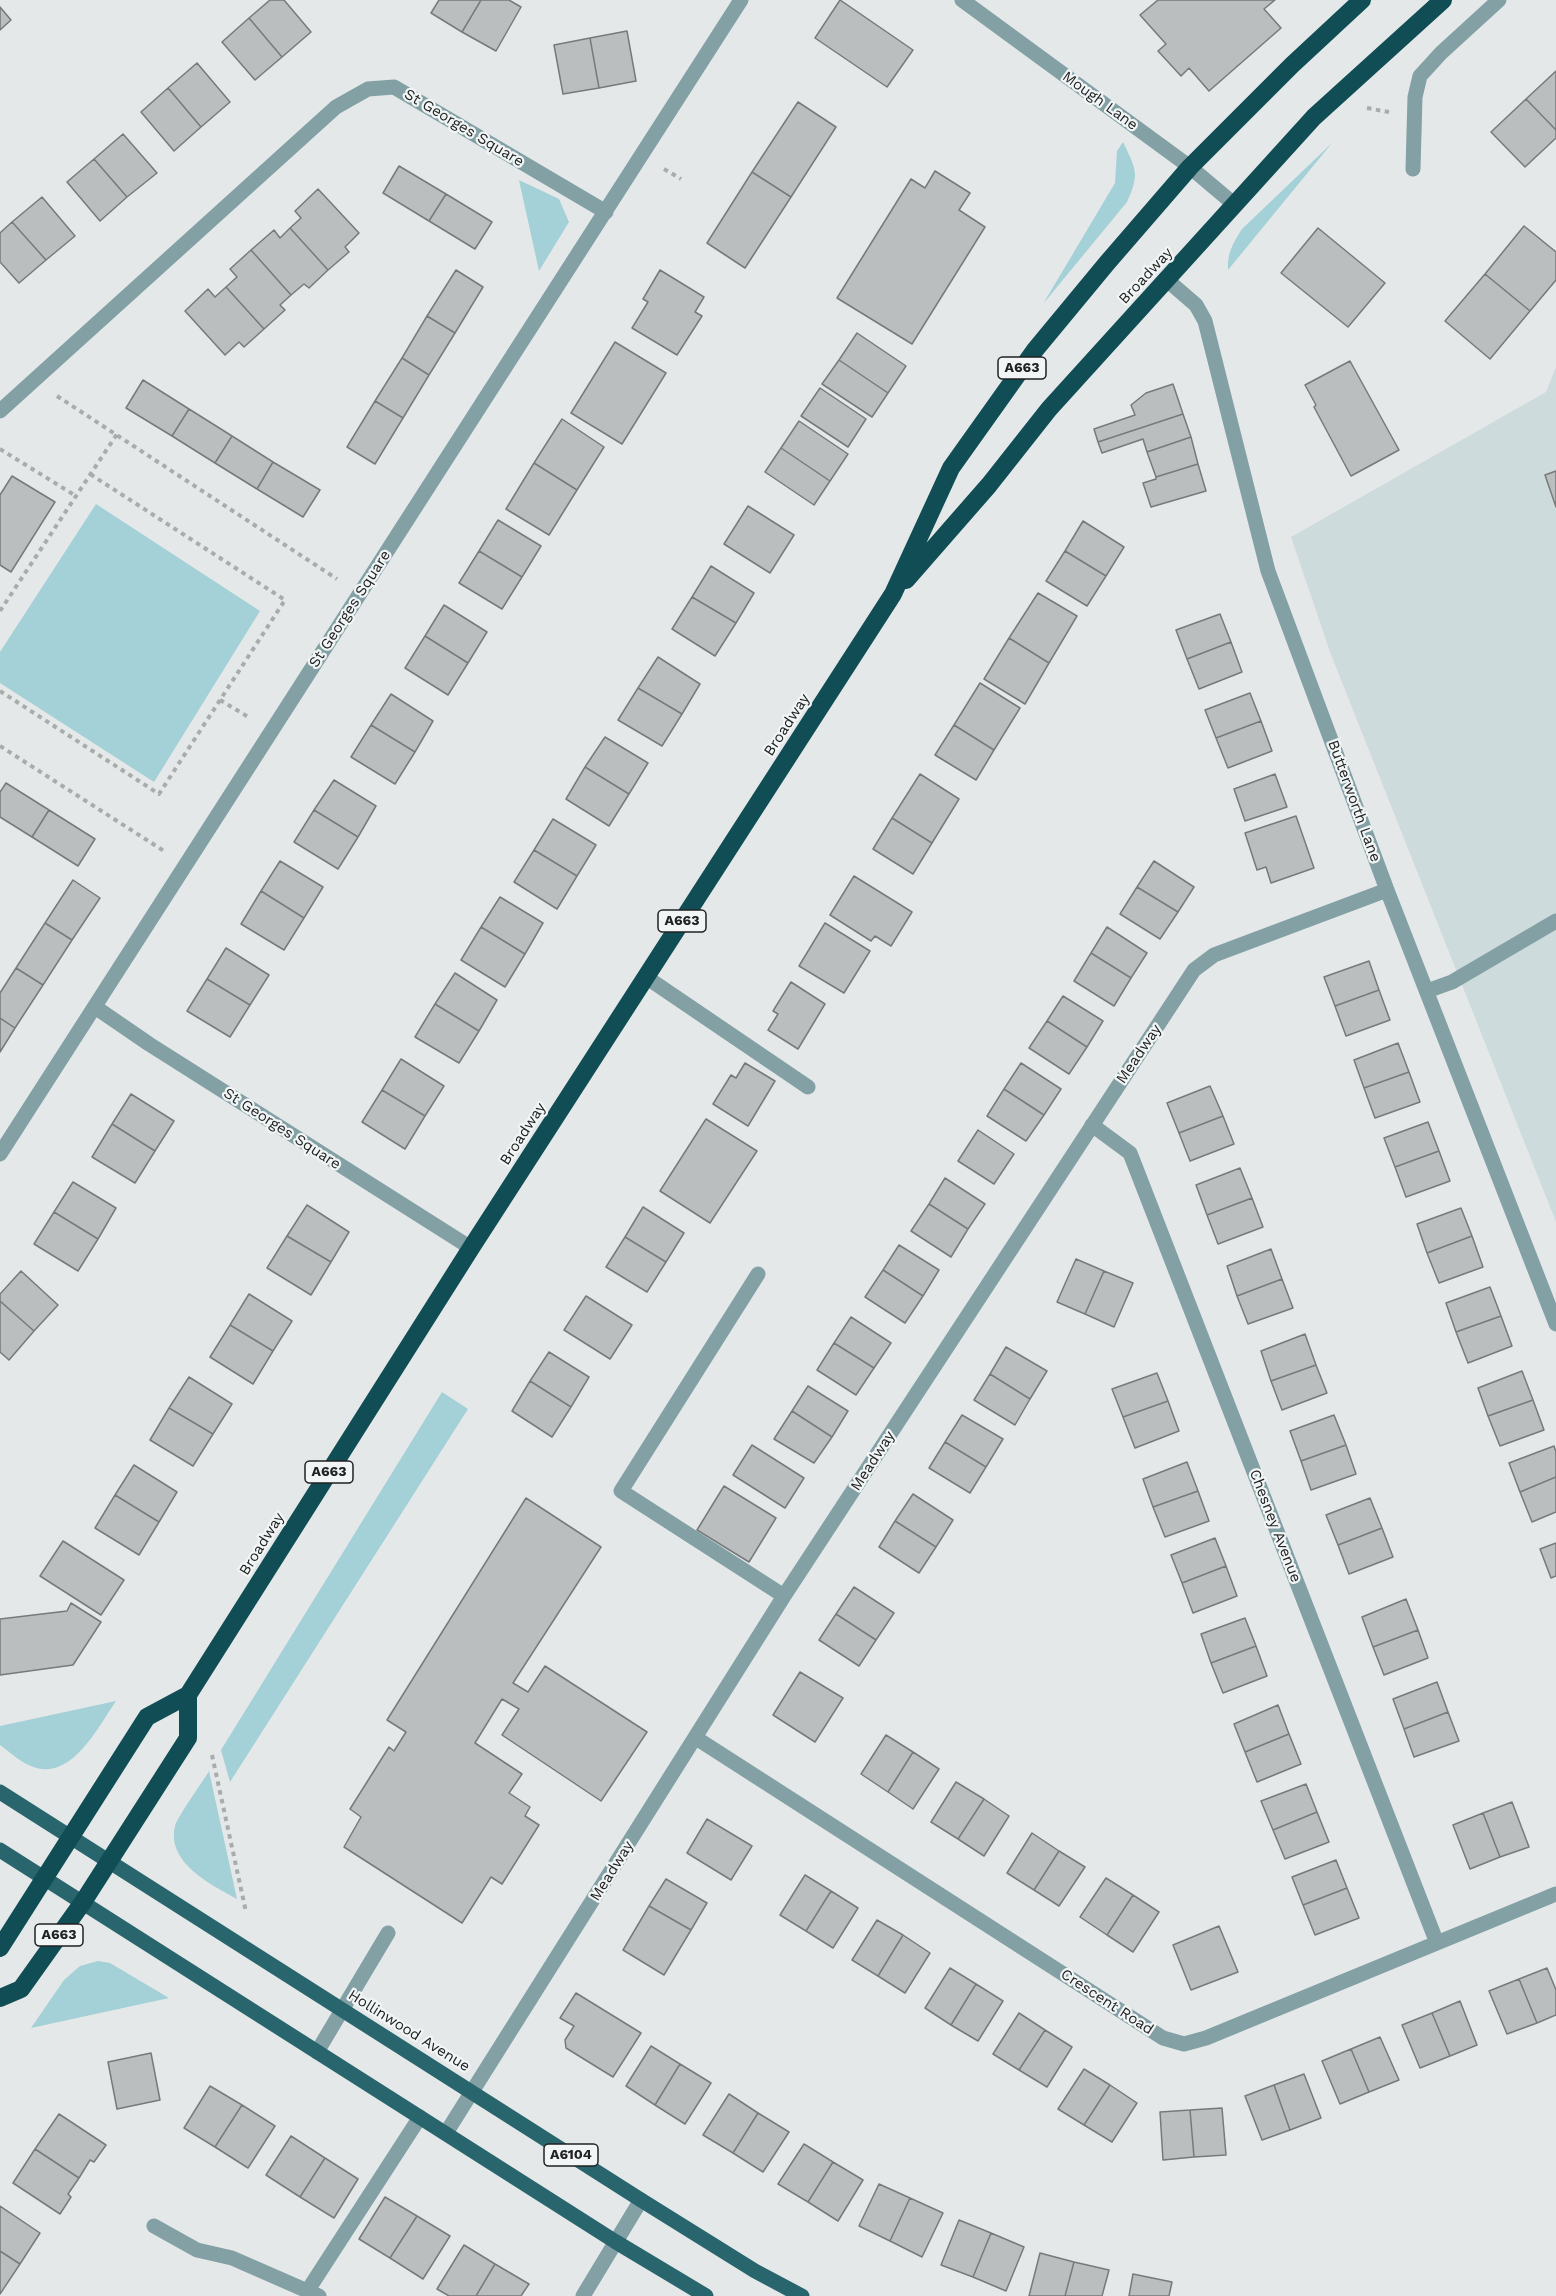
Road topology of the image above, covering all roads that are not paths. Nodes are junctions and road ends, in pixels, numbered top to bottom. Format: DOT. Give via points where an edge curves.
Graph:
graph roads {
  1 [pos="741,0"];
  2 [pos="962,0"];
  3 [pos="1362,0"];
  4 [pos="1443,0"];
  5 [pos="1499,0"];
  6 [pos="1190,167"];
  7 [pos="1413,169"];
  8 [pos="1235,206"];
  9 [pos="606,212"];
  10 [pos="1167,280"];
  11 [pos="0,411"];
  12 [pos="893,594"];
  13 [pos="1387,890"];
  14 [pos="1556,921"];
  15 [pos="645,977"];
  16 [pos="1427,991"];
  17 [pos="95,1007"];
  18 [pos="808,1087"];
  19 [pos="1092,1125"];
  20 [pos="0,1154"];
  21 [pos="471,1248"];
  22 [pos="758,1274"];
  23 [pos="1556,1324"];
  24 [pos="784,1596"];
  25 [pos="188,1695"];
  26 [pos="696,1738"];
  27 [pos="0,1792"];
  28 [pos="71,1837"];
  29 [pos="0,1850"];
  30 [pos="110,1862"];
  31 [pos="44,1878"];
  32 [pos="1556,1894"];
  33 [pos="83,1902"];
  34 [pos="388,1933"];
  35 [pos="1437,1943"];
  36 [pos="0,1948"];
  37 [pos="0,1998"];
  38 [pos="342,2010"];
  39 [pos="317,2052"];
  40 [pos="472,2092"];
  41 [pos="420,2117"];
  42 [pos="446,2133"];
  43 [pos="641,2200"];
  44 [pos="154,2226"];
  45 [pos="616,2242"];
  46 [pos="314,2293"];
  47 [pos="583,2296"];
  48 [pos="706,2296"];
  49 [pos="802,2296"];
  1 -- 9 [label="street, St Georges Square"];
  2 -- 6 [label="street, Mough Lane"];
  3 -- 6 [label="highway, Broadway / A663"];
  4 -- 8 [label="highway, Broadway / A663" via="1314,117"];
  5 -- 7 [label="street" via="1420,76 1414,112"];
  6 -- 8 [label="street, Mough Lane"];
  6 -- 12 [label="highway, Broadway / A663" via="1035,350 951,468"];
  8 -- 10 [label="highway, Broadway / A663"];
  9 -- 11 [label="street, St Georges Square" via="394,87 368,90 336,107"];
  9 -- 17 [label="street, St Georges Square"];
  10 -- 12 [label="highway, Broadway / A663" via="1049,409 989,485"];
  10 -- 13 [label="street, Butterworth Lane" via="1196,305 1205,321 1268,571"];
  12 -- 15 [label="highway, Broadway / A663"];
  13 -- 16 [label="street, Butterworth Lane"];
  13 -- 19 [label="street, Meadway" via="1214,955 1194,970"];
  14 -- 16 [label="street" via="1452,982"];
  15 -- 18 [label="street"];
  15 -- 21 [label="highway, Broadway / A663"];
  16 -- 23 [label="street, Butterworth Lane"];
  17 -- 20 [label="street, St Georges Square"];
  17 -- 21 [label="street, St Georges Square"];
  19 -- 24 [label="street, Meadway"];
  19 -- 35 [label="street, Chesney Avenue" via="1130,1153"];
  21 -- 25 [label="highway, Broadway / A663"];
  22 -- 24 [label="street" via="621,1491"];
  24 -- 26 [label="street, Meadway"];
  25 -- 28 [label="highway, Broadway / A663" via="147,1717"];
  25 -- 30 [label="highway, A663" via="188,1738"];
  26 -- 35 [label="street, Crescent Road" via="1163,2038 1184,2044"];
  26 -- 40 [label="street, Meadway"];
  27 -- 28 [label="main road, Hollinwood Avenue / A6104"];
  28 -- 30 [label="main road, Hollinwood Avenue / A6104"];
  28 -- 31 [label="highway, Broadway / A663"];
  29 -- 31 [label="main road"];
  30 -- 33 [label="highway, A663"];
  30 -- 38 [label="main road, Hollinwood Avenue / A6104"];
  31 -- 33 [label="main road"];
  31 -- 36 [label="highway, Broadway / A663"];
  32 -- 35 [label="street, Crescent Road"];
  33 -- 37 [label="highway, A663" via="21,1989"];
  33 -- 39 [label="main road"];
  34 -- 38 [label="street"];
  38 -- 39 [label="street"];
  38 -- 40 [label="main road, Hollinwood Avenue / A6104"];
  39 -- 41 [label="main road"];
  40 -- 42 [label="street, Meadway"];
  40 -- 43 [label="main road, Hollinwood Avenue / A6104"];
  41 -- 42 [label="main road"];
  41 -- 46 [label="street"];
  42 -- 45 [label="main road"];
  43 -- 45 [label="street"];
  43 -- 49 [label="main road, Hollinwood Avenue / A6104"];
  44 -- 46 [label="street" via="196,2250 232,2258"];
  45 -- 47 [label="street"];
  45 -- 48 [label="main road"];
}
